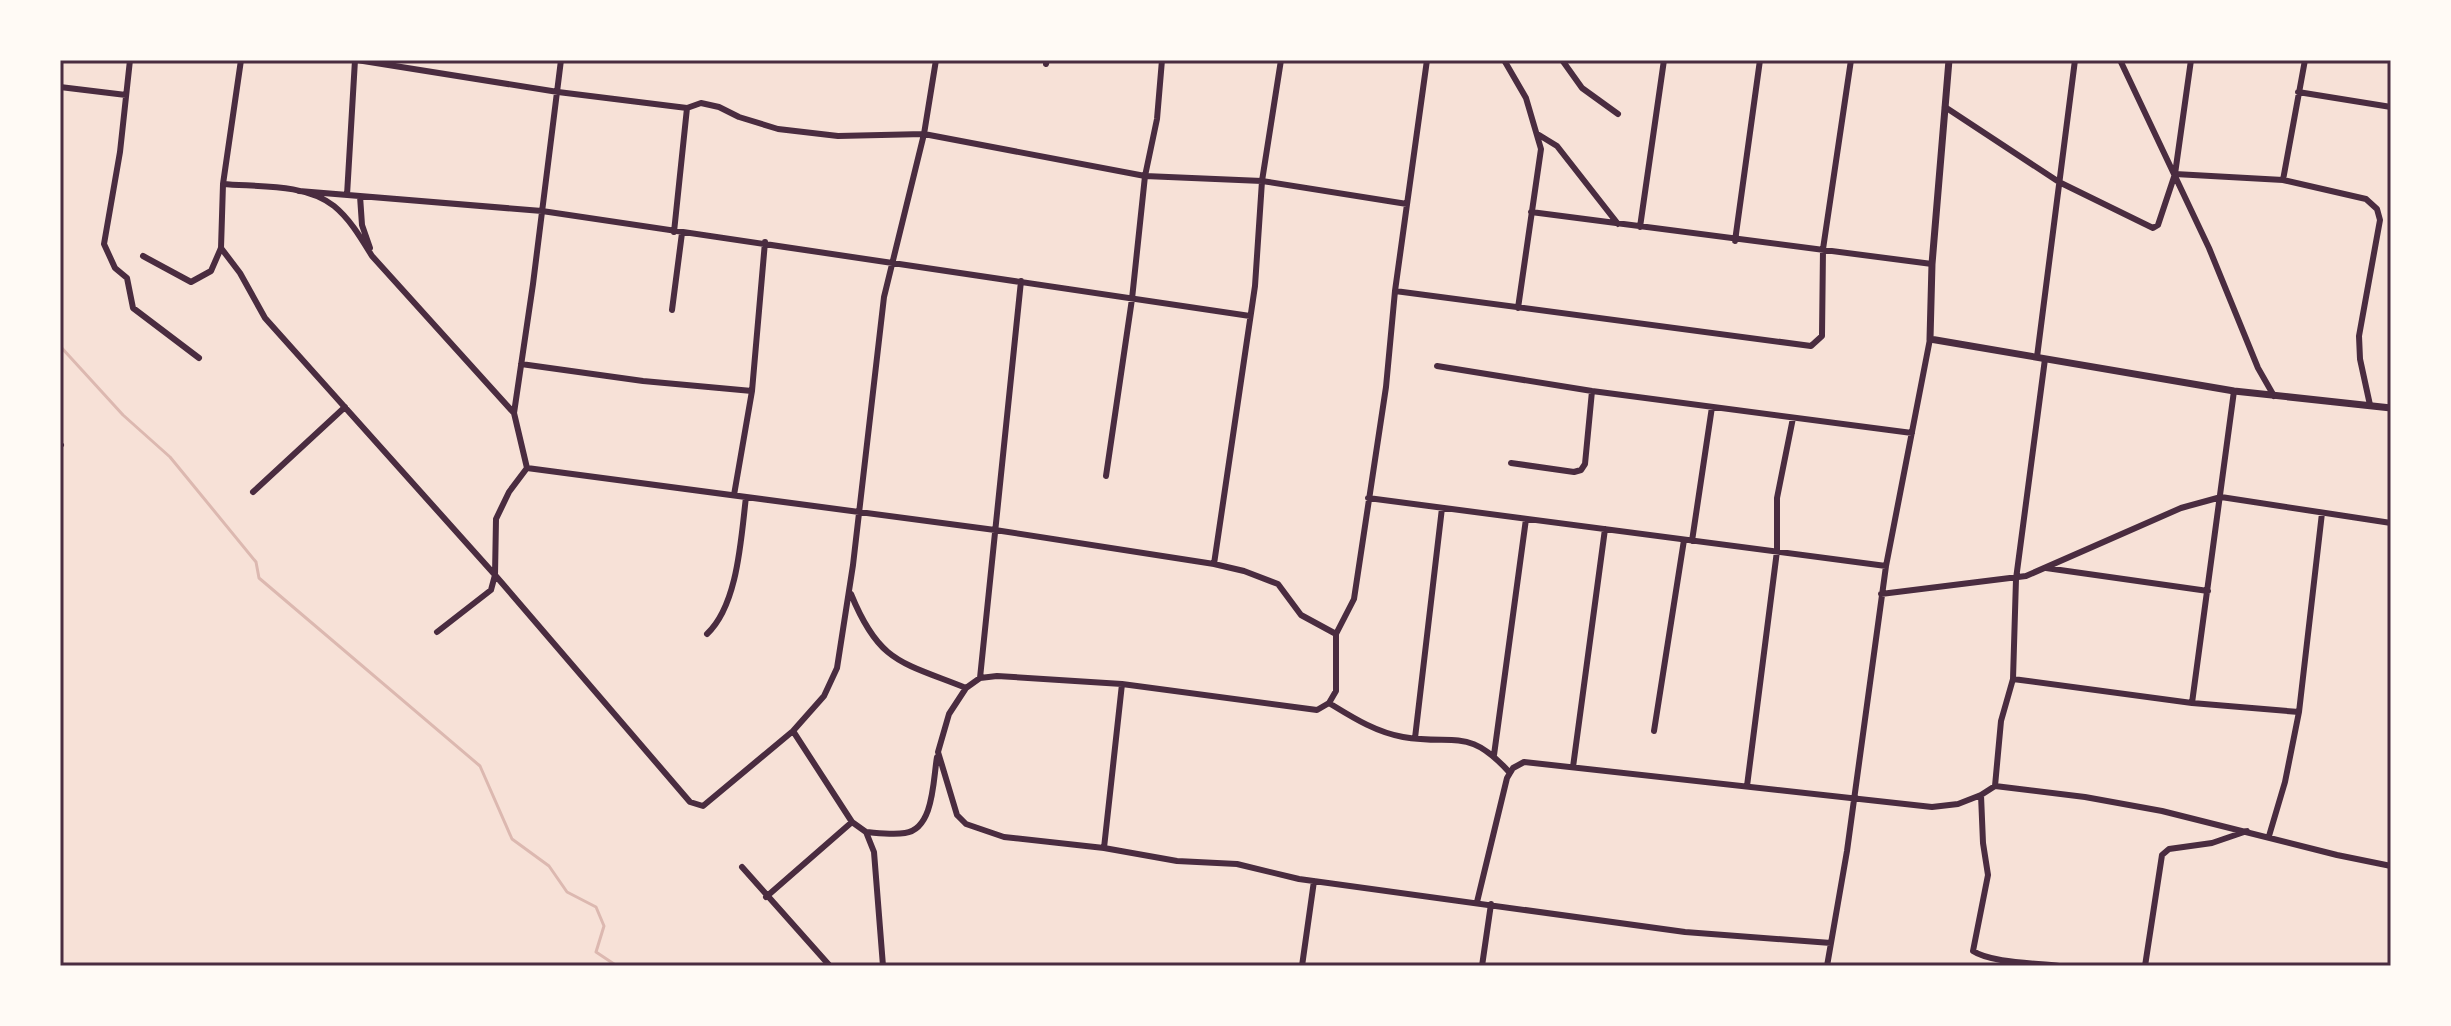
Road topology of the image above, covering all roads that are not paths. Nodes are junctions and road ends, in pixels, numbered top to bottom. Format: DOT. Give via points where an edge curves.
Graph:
graph roads {
  1 [pos="130,60"];
  2 [pos="241,60"];
  3 [pos="356,60"];
  4 [pos="561,60"];
  5 [pos="936,60"];
  6 [pos="1162,60"];
  7 [pos="1281,60"];
  8 [pos="1427,60"];
  9 [pos="1504,60"];
  10 [pos="1562,60"];
  11 [pos="1664,60"];
  12 [pos="1760,60"];
  13 [pos="1851,60"];
  14 [pos="1949,60"];
  15 [pos="2075,60"];
  16 [pos="2120,60"];
  17 [pos="2191,60"];
  18 [pos="2305,60"];
  19 [pos="60,87"];
  20 [pos="558,92"];
  21 [pos="2298,92"];
  22 [pos="126,95"];
  23 [pos="1945,107"];
  24 [pos="2391,107"];
  25 [pos="687,108"];
  26 [pos="1618,114"];
  27 [pos="924,134"];
  28 [pos="1539,135"];
  29 [pos="2175,174"];
  30 [pos="1145,176"];
  31 [pos="2283,180"];
  32 [pos="1262,181"];
  33 [pos="2059,182"];
  34 [pos="223,184"];
  35 [pos="299,191"];
  36 [pos="347,195"];
  37 [pos="360,196"];
  38 [pos="1407,204"];
  39 [pos="542,211"];
  40 [pos="1531,212"];
  41 [pos="1618,224"];
  42 [pos="1640,227"];
  43 [pos="678,232"];
  44 [pos="1735,241"];
  45 [pos="765,242"];
  46 [pos="221,248"];
  47 [pos="1823,249"];
  48 [pos="143,256"];
  49 [pos="372,256"];
  50 [pos="893,264"];
  51 [pos="1932,264"];
  52 [pos="1021,281"];
  53 [pos="1395,291"];
  54 [pos="1132,299"];
  55 [pos="1518,308"];
  56 [pos="672,310"];
  57 [pos="1250,316"];
  58 [pos="1930,339"];
  59 [pos="199,358"];
  60 [pos="2041,358"];
  61 [pos="521,364"];
  62 [pos="1437,366"];
  63 [pos="752,391"];
  64 [pos="1592,391"];
  65 [pos="2234,391"];
  66 [pos="2274,396"];
  67 [pos="2370,405"];
  68 [pos="345,407"];
  69 [pos="1712,407"];
  70 [pos="2391,408"];
  71 [pos="514,413"];
  72 [pos="1793,418"];
  73 [pos="1912,433"];
  74 [pos="1511,463"];
  75 [pos="527,468"];
  76 [pos="1106,476"];
  77 [pos="253,492"];
  78 [pos="734,495"];
  79 [pos="746,497"];
  80 [pos="2221,497"];
  81 [pos="1368,498"];
  82 [pos="1442,508"];
  83 [pos="857,512"];
  84 [pos="2322,513"];
  85 [pos="1526,519"];
  86 [pos="2391,523"];
  87 [pos="1605,529"];
  88 [pos="995,530"];
  89 [pos="1688,540"];
  90 [pos="1777,551"];
  91 [pos="1214,564"];
  92 [pos="1886,566"];
  93 [pos="2046,568"];
  94 [pos="495,575"];
  95 [pos="2016,579"];
  96 [pos="849,591"];
  97 [pos="2208,591"];
  98 [pos="1881,594"];
  99 [pos="437,632"];
  100 [pos="707,634"];
  101 [pos="1336,634"];
  102 [pos="980,678"];
  103 [pos="2013,679"];
  104 [pos="1122,684"];
  105 [pos="966,688"];
  106 [pos="1329,703"];
  107 [pos="2192,703"];
  108 [pos="2299,712"];
  109 [pos="793,731"];
  110 [pos="1654,731"];
  111 [pos="1415,738"];
  112 [pos="938,752"];
  113 [pos="1494,755"];
  114 [pos="1573,767"];
  115 [pos="1510,773"];
  116 [pos="1747,786"];
  117 [pos="1995,786"];
  118 [pos="1981,795"];
  119 [pos="1852,798"];
  120 [pos="852,822"];
  121 [pos="2247,831"];
  122 [pos="866,832"];
  123 [pos="2269,836"];
  124 [pos="1104,848"];
  125 [pos="2391,866"];
  126 [pos="742,867"];
  127 [pos="1314,881"];
  128 [pos="766,897"];
  129 [pos="1477,902"];
  130 [pos="1491,904"];
  131 [pos="1831,943"];
  132 [pos="830,966"];
  133 [pos="883,966"];
  134 [pos="1302,966"];
  135 [pos="1482,966"];
  136 [pos="1827,966"];
  137 [pos="2059,966"];
  138 [pos="2145,966"];
  1 -- 22 [label="street"];
  2 -- 34 [label="street"];
  3 -- 20 [label="street"];
  3 -- 36 [label="street"];
  4 -- 20 [label="street"];
  5 -- 27 [label="street"];
  6 -- 30 [label="street"];
  7 -- 32 [label="street"];
  8 -- 38 [label="street"];
  9 -- 28 [label="street"];
  10 -- 26 [label="street" via="1582,88"];
  11 -- 42 [label="street"];
  12 -- 44 [label="street"];
  13 -- 47 [label="street"];
  14 -- 23 [label="street"];
  15 -- 33 [label="street"];
  16 -- 29 [label="street"];
  17 -- 29 [label="street"];
  18 -- 21 [label="street"];
  19 -- 22 [label="street"];
  20 -- 25 [label="street"];
  20 -- 39 [label="street"];
  21 -- 24 [label="street"];
  21 -- 31 [label="street"];
  22 -- 59 [label="street" via="104,244 115,268 127,278 133,308"];
  23 -- 33 [label="street"];
  23 -- 51 [label="street"];
  25 -- 27 [label="street" via="701,103 778,129 838,136"];
  25 -- 43 [label="street"];
  27 -- 30 [label="street"];
  27 -- 50 [label="street"];
  28 -- 40 [label="street"];
  28 -- 41 [label="street" via="1557,146"];
  29 -- 31 [label="street"];
  29 -- 33 [label="street" via="2153,228"];
  29 -- 66 [label="street"];
  30 -- 32 [label="street"];
  30 -- 54 [label="street"];
  31 -- 67 [label="street" via="2366,199 2377,209 2380,220 2359,336"];
  32 -- 38 [label="street"];
  32 -- 57 [label="street"];
  33 -- 60 [label="street"];
  34 -- 35 [label="street"];
  34 -- 46 [label="street"];
  35 -- 36 [label="street"];
  35 -- 49 [label="street" via="332,205"];
  36 -- 37 [label="street"];
  37 -- 39 [label="street"];
  37 -- 49 [label="street"];
  38 -- 53 [label="street"];
  39 -- 43 [label="street"];
  39 -- 61 [label="street"];
  40 -- 41 [label="street"];
  40 -- 55 [label="street"];
  41 -- 42 [label="street"];
  42 -- 44 [label="street"];
  43 -- 45 [label="street"];
  43 -- 56 [label="street"];
  44 -- 47 [label="street"];
  45 -- 50 [label="street"];
  45 -- 63 [label="street"];
  46 -- 48 [label="street" via="211,271 191,282"];
  46 -- 68 [label="street" via="265,318"];
  47 -- 51 [label="street"];
  47 -- 55 [label="street" via="1822,336 1811,346"];
  49 -- 71 [label="street"];
  50 -- 52 [label="street"];
  50 -- 83 [label="street" via="884,297"];
  51 -- 58 [label="street"];
  52 -- 54 [label="street"];
  52 -- 88 [label="street"];
  53 -- 55 [label="street"];
  53 -- 81 [label="street"];
  54 -- 57 [label="street"];
  54 -- 76 [label="street"];
  57 -- 91 [label="street"];
  58 -- 60 [label="street"];
  58 -- 73 [label="street"];
  60 -- 65 [label="street"];
  60 -- 95 [label="street"];
  61 -- 63 [label="street"];
  61 -- 71 [label="street"];
  62 -- 64 [label="street"];
  63 -- 78 [label="street"];
  64 -- 69 [label="street"];
  64 -- 74 [label="street" via="1581,470"];
  65 -- 66 [label="street"];
  65 -- 80 [label="street"];
  66 -- 67 [label="street"];
  67 -- 70 [label="street"];
  68 -- 77 [label="street"];
  68 -- 94 [label="street"];
  69 -- 72 [label="street"];
  69 -- 89 [label="street"];
  71 -- 75 [label="street"];
  72 -- 73 [label="street"];
  72 -- 90 [label="street" via="1777,498"];
  73 -- 92 [label="street"];
  75 -- 78 [label="street"];
  75 -- 94 [label="street" via="496,519"];
  78 -- 79 [label="street"];
  79 -- 83 [label="street"];
  79 -- 100 [label="street" via="724,612"];
  80 -- 84 [label="street"];
  80 -- 93 [label="street" via="2181,508"];
  80 -- 97 [label="street"];
  81 -- 82 [label="street"];
  81 -- 101 [label="street" via="1354,599"];
  82 -- 85 [label="street"];
  82 -- 111 [label="street"];
  83 -- 88 [label="street"];
  83 -- 96 [label="street"];
  84 -- 86 [label="street"];
  84 -- 108 [label="street"];
  85 -- 87 [label="street"];
  85 -- 113 [label="street"];
  87 -- 89 [label="street"];
  87 -- 114 [label="street"];
  88 -- 91 [label="street"];
  88 -- 102 [label="street"];
  89 -- 90 [label="street"];
  89 -- 110 [label="street"];
  90 -- 92 [label="street"];
  90 -- 116 [label="street"];
  91 -- 101 [label="street" via="1278,584 1301,615"];
  92 -- 98 [label="street"];
  93 -- 95 [label="street"];
  93 -- 97 [label="street"];
  94 -- 99 [label="street" via="491,590"];
  94 -- 109 [label="street" via="690,802 703,806"];
  95 -- 98 [label="street"];
  95 -- 103 [label="street"];
  96 -- 105 [label="street" via="878,646 896,660"];
  96 -- 109 [label="street" via="837,668 824,696"];
  97 -- 107 [label="street"];
  98 -- 119 [label="street"];
  101 -- 106 [label="street" via="1336,691"];
  102 -- 104 [label="street"];
  102 -- 105 [label="street"];
  103 -- 107 [label="street"];
  103 -- 117 [label="street" via="2000,729"];
  104 -- 106 [label="street" via="1317,710"];
  104 -- 124 [label="street"];
  105 -- 112 [label="street" via="949,714"];
  106 -- 111 [label="street" via="1383,732"];
  107 -- 108 [label="street"];
  108 -- 123 [label="street"];
  109 -- 120 [label="street"];
  111 -- 113 [label="street" via="1462,740"];
  112 -- 122 [label="street" via="921,826 907,833"];
  112 -- 124 [label="street" via="957,815 966,824 1004,837"];
  113 -- 115 [label="street"];
  114 -- 115 [label="street" via="1524,762"];
  114 -- 116 [label="street"];
  115 -- 129 [label="street"];
  116 -- 119 [label="street"];
  117 -- 118 [label="street"];
  117 -- 121 [label="street" via="2085,797"];
  118 -- 119 [label="street" via="1932,807"];
  118 -- 137 [label="street" via="1988,875 1973,951"];
  119 -- 131 [label="street"];
  120 -- 122 [label="street"];
  120 -- 128 [label="street"];
  121 -- 123 [label="street"];
  121 -- 138 [label="street" via="2162,855"];
  122 -- 133 [label="street" via="874,852"];
  123 -- 125 [label="street"];
  124 -- 127 [label="street" via="1177,861 1237,864"];
  126 -- 128 [label="street"];
  127 -- 129 [label="street"];
  127 -- 134 [label="street"];
  128 -- 132 [label="street"];
  129 -- 130 [label="street"];
  130 -- 131 [label="street" via="1685,932"];
  130 -- 135 [label="street"];
  131 -- 136 [label="street"];
}
